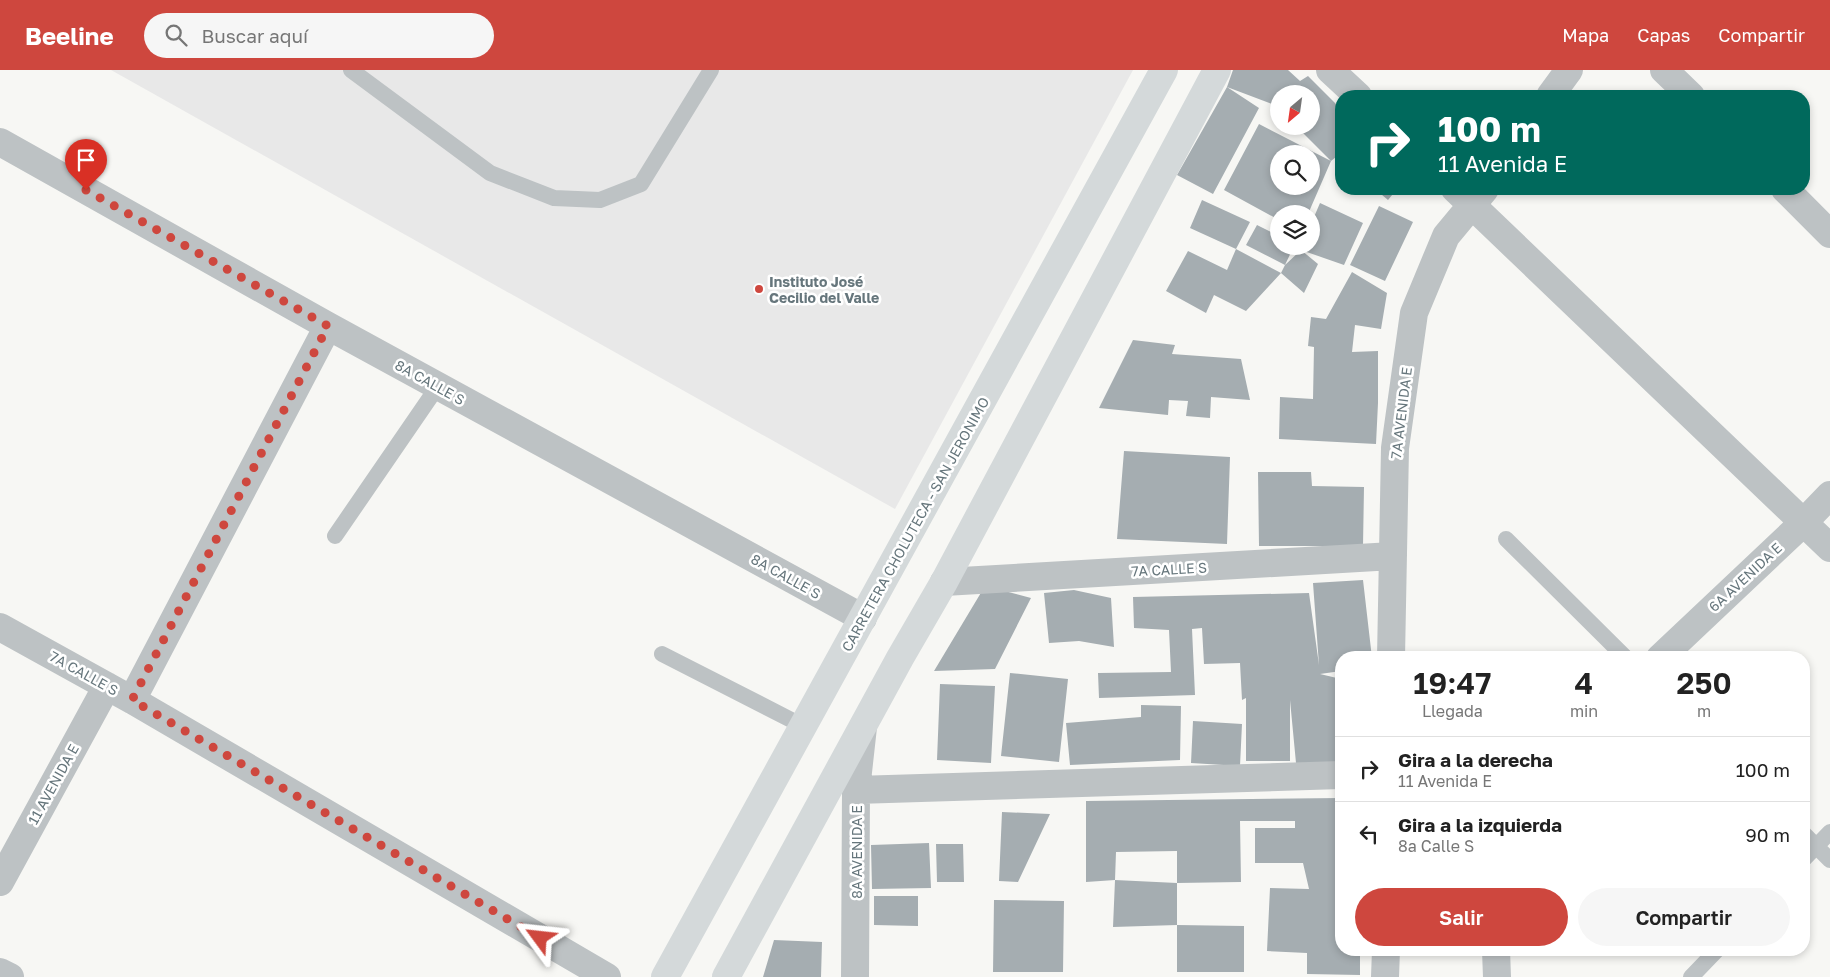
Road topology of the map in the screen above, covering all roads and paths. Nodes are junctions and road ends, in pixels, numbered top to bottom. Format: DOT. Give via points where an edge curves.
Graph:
graph roads {
  1 [pos="352,70"];
  2 [pos="711,70"];
  3 [pos="1164,70"];
  4 [pos="1217,70"];
  5 [pos="1330,70"];
  6 [pos="1569,70"];
  7 [pos="1664,70"];
  8 [pos="1352,90"];
  9 [pos="1554,90"];
  10 [pos="1685,90"];
  11 [pos="0,142"];
  12 [pos="1470,195"];
  13 [pos="1472,195"];
  14 [pos="1791,195"];
  15 [pos="1830,234"];
  16 [pos="328,326"];
  17 [pos="438,386"];
  18 [pos="1830,495"];
  19 [pos="1803,523"];
  20 [pos="335,536"];
  21 [pos="1506,539"];
  22 [pos="1830,548"];
  23 [pos="1393,556"];
  24 [pos="944,582"];
  25 [pos="863,618"];
  26 [pos="0,627"];
  27 [pos="1391,651"];
  28 [pos="1619,651"];
  29 [pos="1667,651"];
  30 [pos="662,654"];
  31 [pos="107,686"];
  32 [pos="132,700"];
  33 [pos="803,726"];
  34 [pos="862,727"];
  35 [pos="1335,775"];
  36 [pos="856,790"];
  37 [pos="1830,832"];
  38 [pos="1810,840"];
  39 [pos="1816,846"];
  40 [pos="1810,852"];
  41 [pos="1830,860"];
  42 [pos="0,882"];
  43 [pos="1386,956"];
  44 [pos="1496,956"];
  45 [pos="1711,956"];
  46 [pos="0,972"];
  47 [pos="10,977"];
  48 [pos="608,977"];
  49 [pos="665,977"];
  50 [pos="726,977"];
  51 [pos="855,977"];
  52 [pos="1385,977"];
  53 [pos="1497,977"];
  54 [pos="1691,977"];
  1 -- 2 [label="lane" via="490,173 554,198 600,200 641,184"];
  3 -- 25 [label="highway, CARRETERA CHOLUTECA - SAN JERONIMO"];
  4 -- 24 [label="highway"];
  5 -- 8 [label="street"];
  6 -- 9 [label="street"];
  7 -- 10 [label="street"];
  11 -- 16 [label="street, 8A CALLE S"];
  12 -- 23 [label="street, 7A AVENIDA E" via="1446,236 1414,314 1395,448"];
  13 -- 19 [label="street"];
  14 -- 15 [label="street"];
  16 -- 17 [label="street, 8A CALLE S"];
  16 -- 32 [label="street"];
  17 -- 20 [label="lane"];
  17 -- 25 [label="street, 8A CALLE S"];
  18 -- 19 [label="street, 6A AVENIDA E"];
  19 -- 22 [label="street"];
  19 -- 29 [label="street, 6A AVENIDA E"];
  21 -- 28 [label="lane"];
  23 -- 24 [label="street, 7A CALLE S"];
  23 -- 27 [label="street, 7A AVENIDA E"];
  24 -- 34 [label="highway"];
  25 -- 33 [label="highway, CARRETERA CHOLUTECA - SAN JERONIMO"];
  26 -- 31 [label="street, 7A CALLE S"];
  30 -- 33 [label="lane"];
  31 -- 32 [label="street, 7A CALLE S"];
  31 -- 42 [label="street, 11 AVENIDA E"];
  32 -- 48 [label="street, 7A CALLE S"];
  33 -- 49 [label="highway, CARRETERA CHOLUTECA - SAN JERONIMO"];
  34 -- 36 [label="street, 8A AVENIDA E"];
  34 -- 50 [label="highway"];
  35 -- 36 [label="street"];
  36 -- 51 [label="street, 8A AVENIDA E"];
  37 -- 39 [label="lane"];
  38 -- 39 [label="lane"];
  39 -- 40 [label="lane"];
  39 -- 41 [label="lane"];
  43 -- 52 [label="street"];
  44 -- 53 [label="street"];
  45 -- 54 [label="lane"];
  46 -- 47 [label="street"];
}
